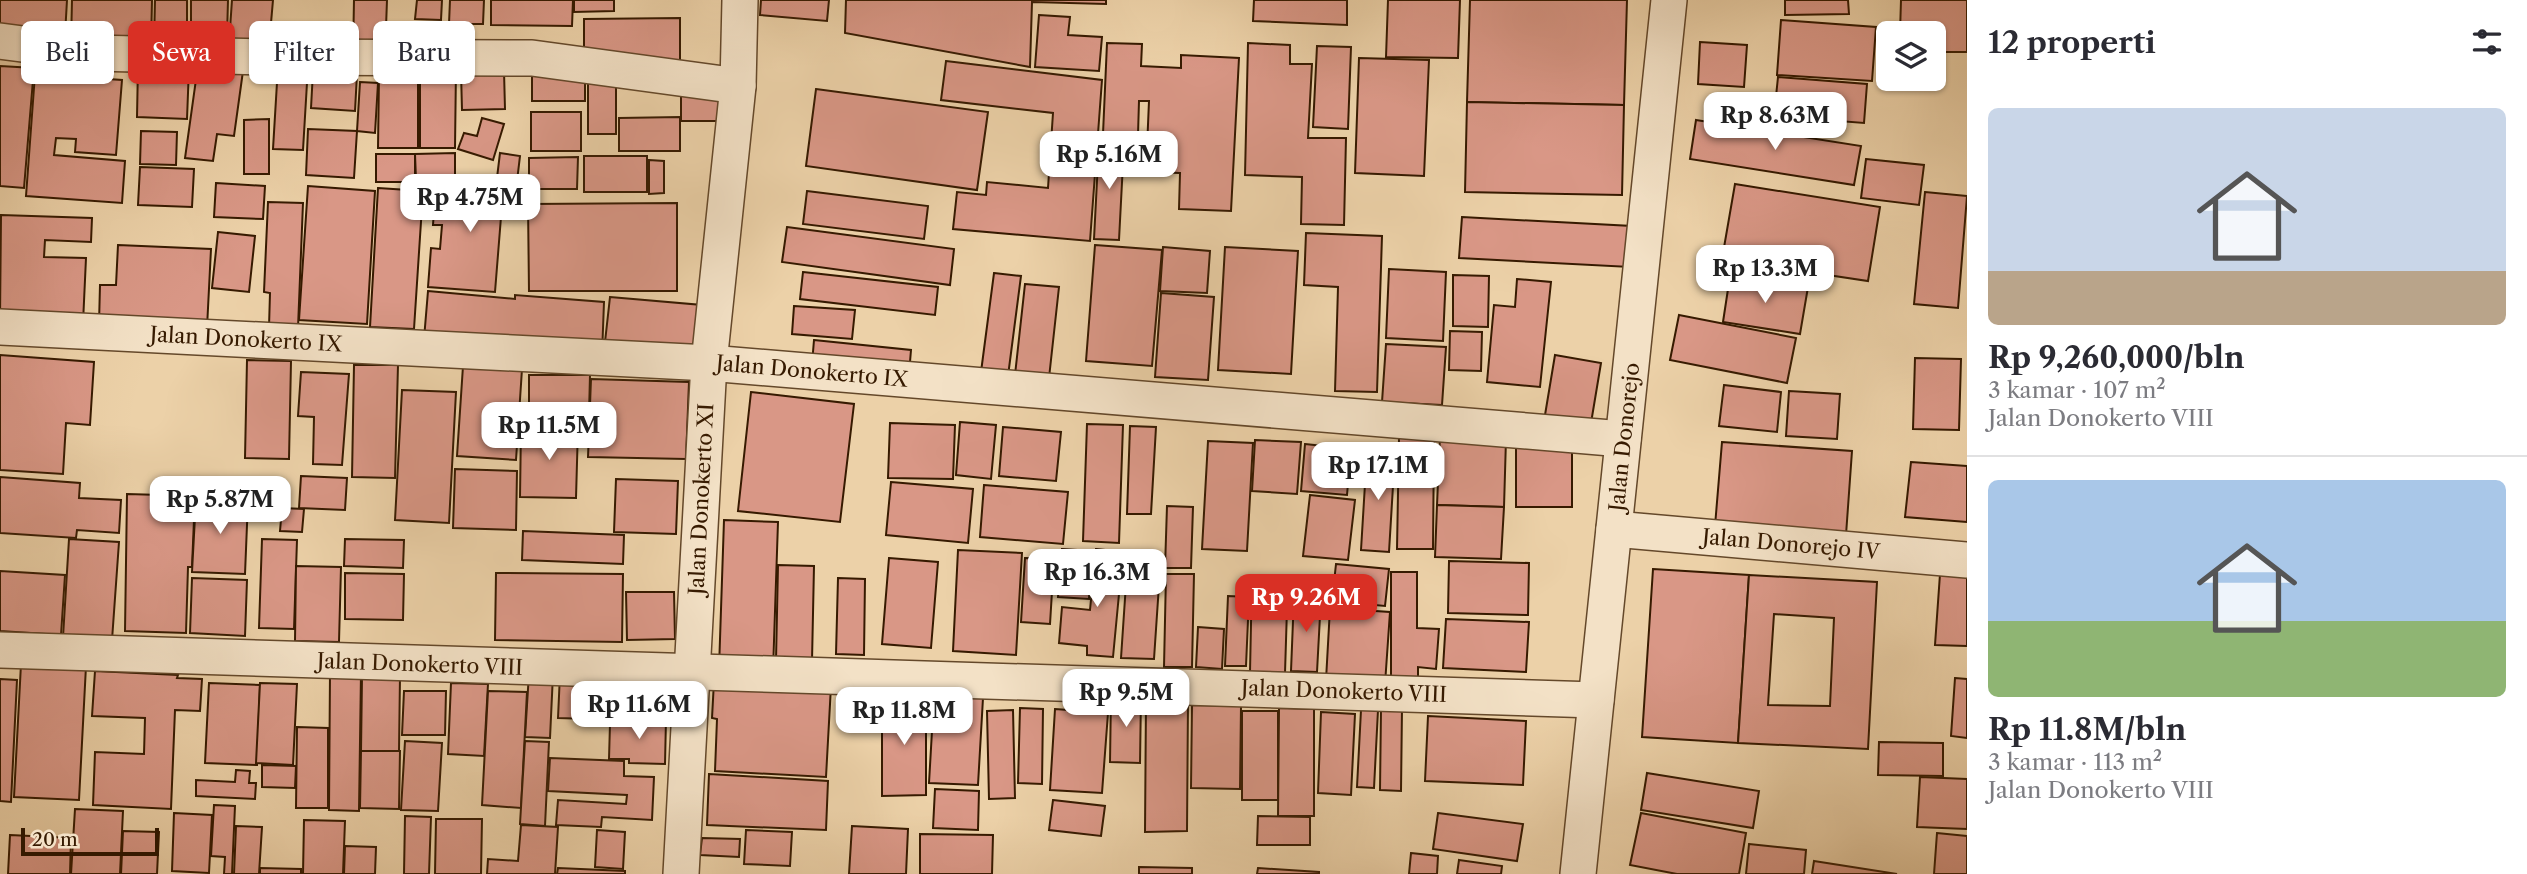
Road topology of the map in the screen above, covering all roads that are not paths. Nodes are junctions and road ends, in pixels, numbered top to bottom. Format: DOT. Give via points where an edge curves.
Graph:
graph roads {
  1 [pos="740,0"];
  2 [pos="1669,0"];
  3 [pos="0,41"];
  4 [pos="737,86"];
  5 [pos="0,327"];
  6 [pos="709,363"];
  7 [pos="1623,439"];
  8 [pos="1614,529"];
  9 [pos="1967,560"];
  10 [pos="0,650"];
  11 [pos="691,673"];
  12 [pos="1596,700"];
  13 [pos="681,874"];
  14 [pos="1578,874"];
  1 -- 4 [label="street, Jalan Donokerto XI"];
  2 -- 7 [label="street, Jalan Donorejo"];
  3 -- 4 [label="street" via="92,53 532,58"];
  4 -- 6 [label="street, Jalan Donokerto XI"];
  5 -- 6 [label="street, Jalan Donokerto IX"];
  6 -- 7 [label="street, Jalan Donokerto IX"];
  6 -- 11 [label="street, Jalan Donokerto XI"];
  7 -- 8 [label="street, Jalan Donorejo"];
  8 -- 9 [label="street, Jalan Donorejo IV"];
  8 -- 12 [label="street, Jalan Donorejo"];
  10 -- 11 [label="street, Jalan Donokerto VIII"];
  11 -- 12 [label="street, Jalan Donokerto VIII"];
  11 -- 13 [label="street, Jalan Donokerto XI"];
  12 -- 14 [label="street, Jalan Donorejo"];
}
